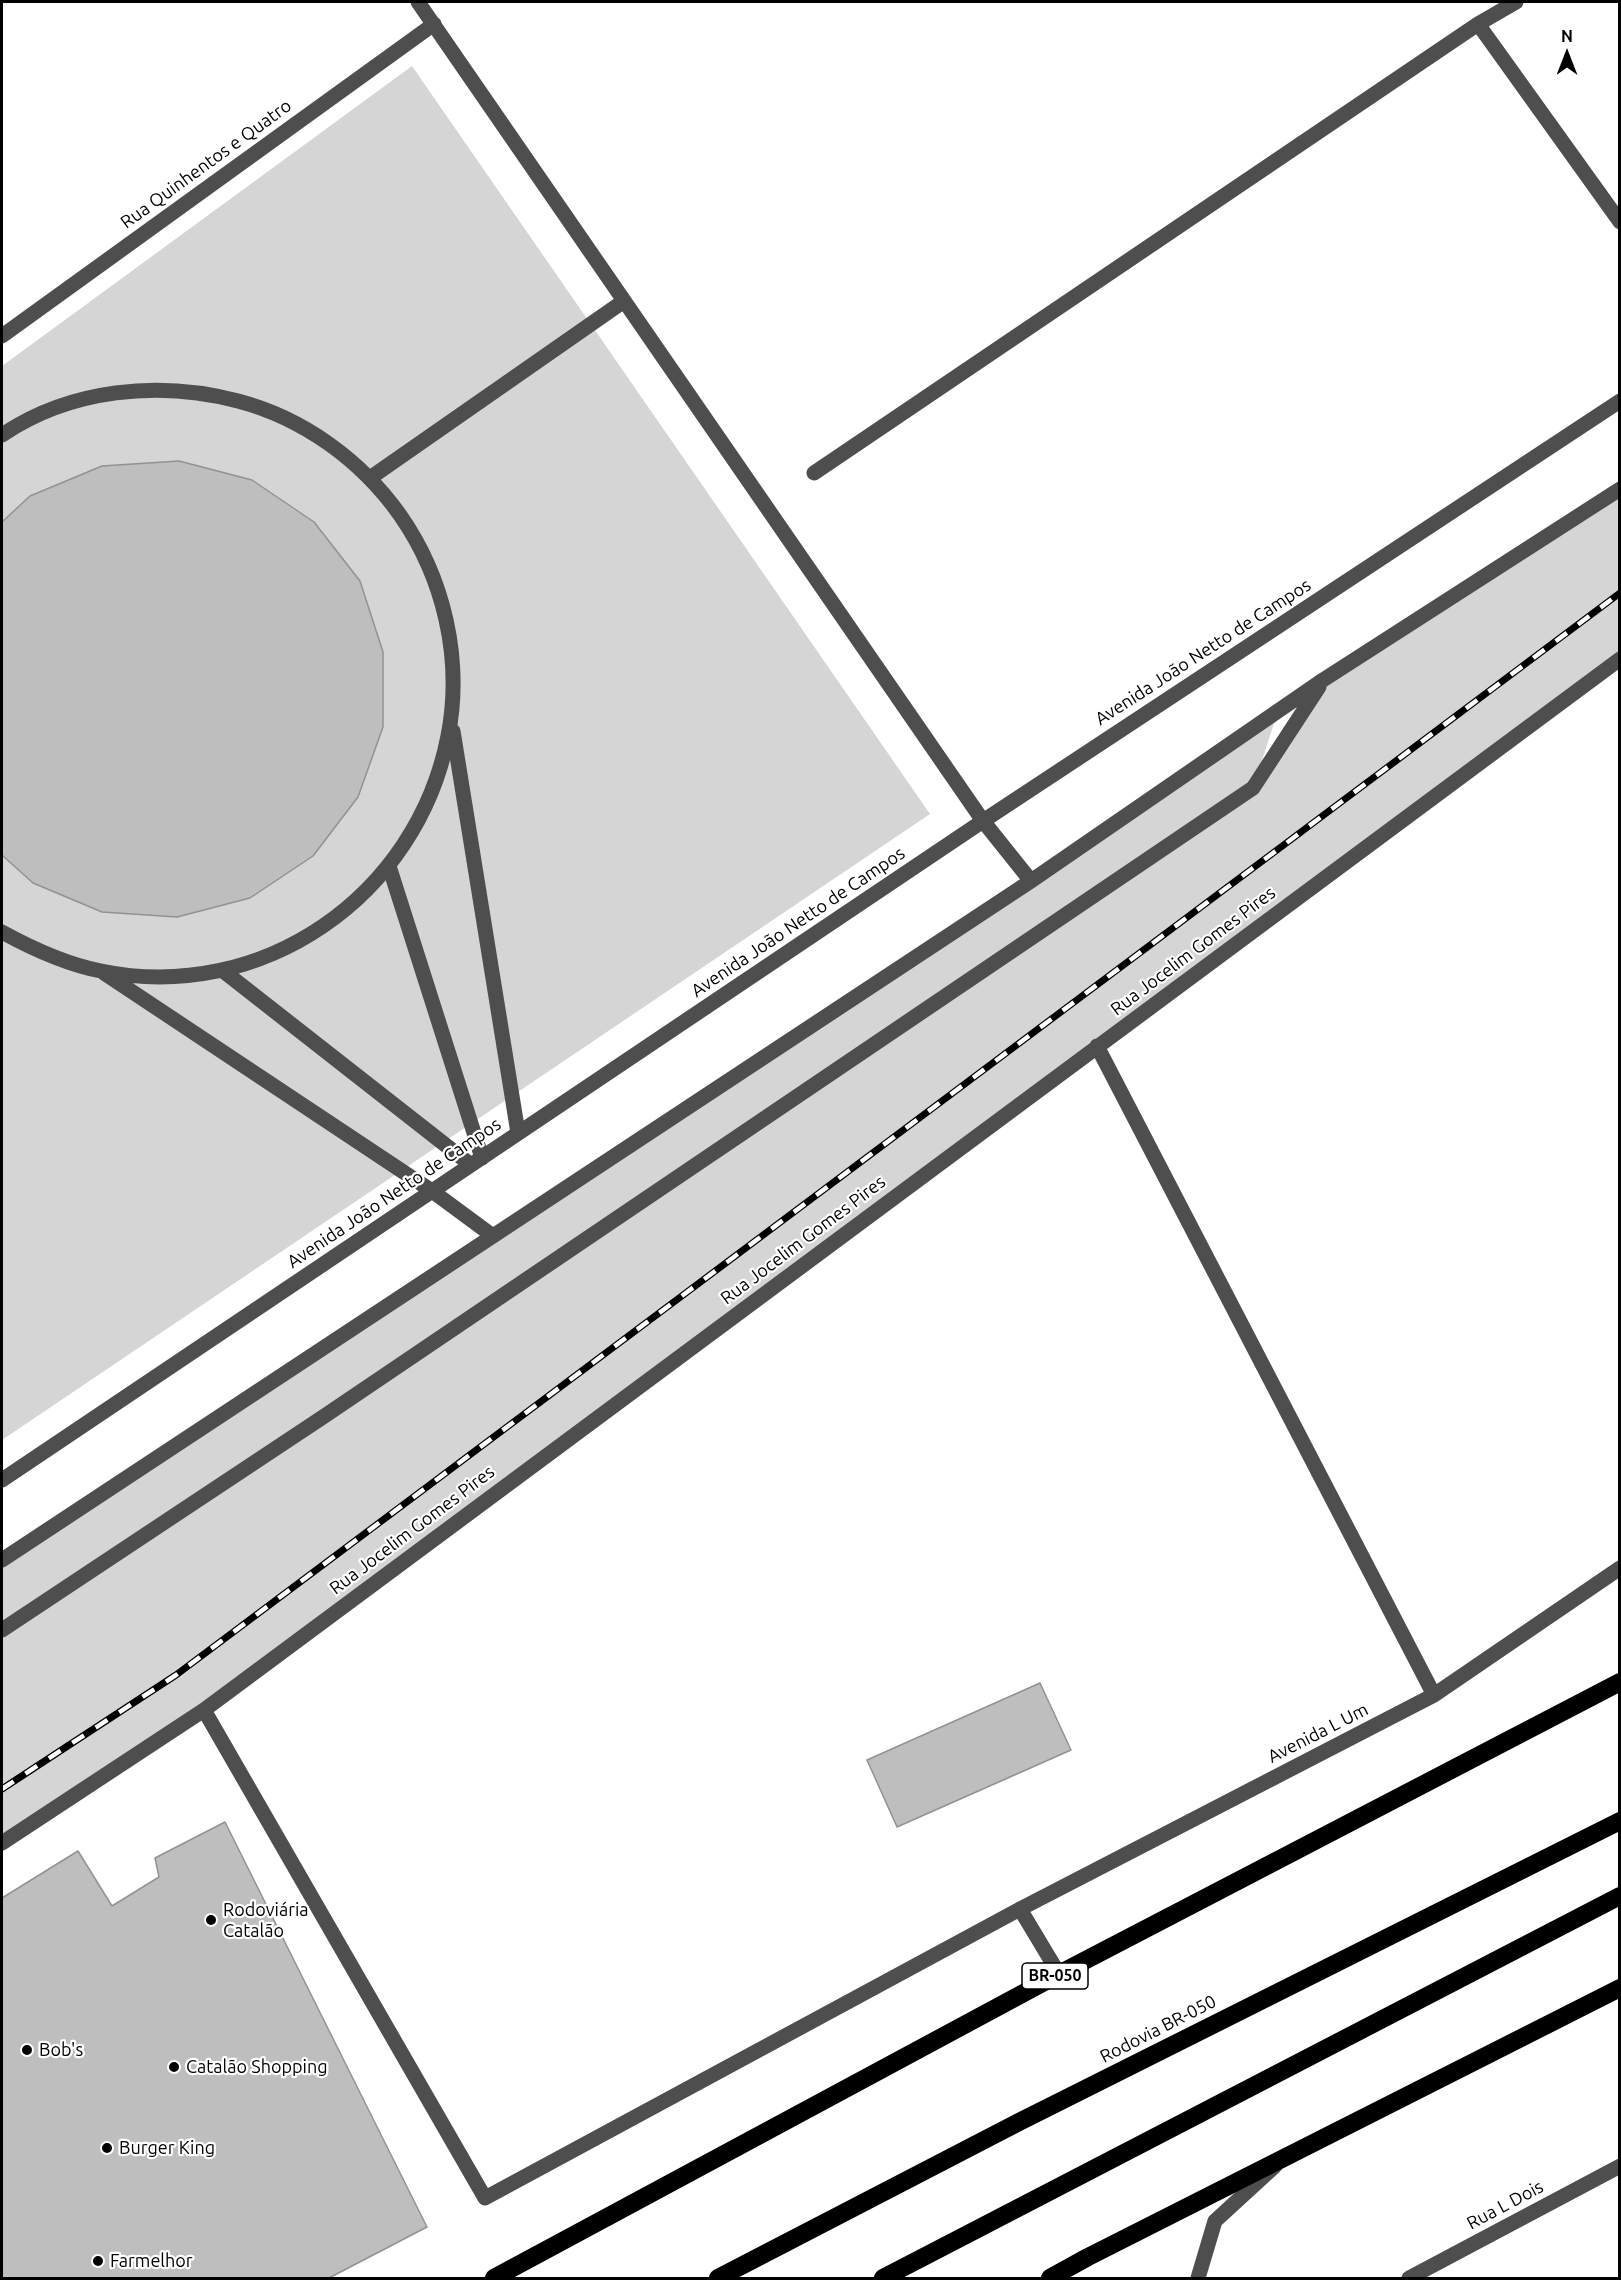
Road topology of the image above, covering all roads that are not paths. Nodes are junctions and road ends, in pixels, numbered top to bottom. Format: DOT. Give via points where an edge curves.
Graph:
graph roads {
  1 [pos="418,2"];
  2 [pos="1516,2"];
  3 [pos="434,24"];
  4 [pos="1478,24"];
  5 [pos="1620,222"];
  6 [pos="624,301"];
  7 [pos="2,336"];
  8 [pos="1620,401"];
  9 [pos="2,435"];
  10 [pos="814,473"];
  11 [pos="370,478"];
  12 [pos="1620,489"];
  13 [pos="1620,659"];
  14 [pos="1323,680"];
  15 [pos="452,720"];
  16 [pos="983,821"];
  17 [pos="389,866"];
  18 [pos="1031,881"];
  19 [pos="2,932"];
  20 [pos="222,970"];
  21 [pos="102,971"];
  22 [pos="1097,1046"];
  23 [pos="518,1134"];
  24 [pos="477,1161"];
  25 [pos="432,1191"];
  26 [pos="493,1236"];
  27 [pos="2,1480"];
  28 [pos="2,1560"];
  29 [pos="1620,1568"];
  30 [pos="2,1630"];
  31 [pos="1620,1682"];
  32 [pos="1434,1695"];
  33 [pos="204,1710"];
  34 [pos="1620,1821"];
  35 [pos="2,1843"];
  36 [pos="1620,1896"];
  37 [pos="1020,1910"];
  38 [pos="1059,1974"];
  39 [pos="1620,1988"];
  40 [pos="1283,2159"];
  41 [pos="1620,2166"];
  42 [pos="494,2278"];
  43 [pos="718,2278"];
  44 [pos="883,2278"];
  45 [pos="1050,2278"];
  46 [pos="1198,2278"];
  47 [pos="1408,2278"];
  1 -- 3 [label="street"];
  2 -- 4 [label="street"];
  3 -- 6 [label="street"];
  3 -- 7 [label="street, Rua Quinhentos e Quatro"];
  4 -- 5 [label="street"];
  4 -- 10 [label="street"];
  6 -- 11 [label="street"];
  6 -- 16 [label="street"];
  8 -- 16 [label="street, Avenida João Netto de Campos"];
  9 -- 11 [label="street" via="44,412 77,401 146,390 182,390 251,404 284,418 344,455"];
  11 -- 15 [label="street" via="410,530 438,590 452,654"];
  12 -- 14 [label="street"];
  13 -- 22 [label="street, Rua Jocelim Gomes Pires"];
  14 -- 18 [label="street"];
  14 -- 30 [label="street" via="1253,788"];
  15 -- 17 [label="street" via="444,759 430,797"];
  15 -- 23 [label="street"];
  16 -- 18 [label="street"];
  16 -- 23 [label="street, Avenida João Netto de Campos"];
  17 -- 20 [label="street" via="367,891 314,933 254,961"];
  17 -- 24 [label="street"];
  18 -- 26 [label="street"];
  19 -- 21 [label="street" via="66,962"];
  20 -- 21 [label="street" via="142,976"];
  20 -- 24 [label="street"];
  21 -- 25 [label="street"];
  22 -- 32 [label="street"];
  22 -- 33 [label="street, Rua Jocelim Gomes Pires"];
  23 -- 24 [label="street, Avenida João Netto de Campos"];
  24 -- 25 [label="street, Avenida João Netto de Campos"];
  25 -- 26 [label="street"];
  25 -- 27 [label="street, Avenida João Netto de Campos"];
  26 -- 28 [label="street"];
  29 -- 32 [label="street, Avenida L Um"];
  31 -- 38 [label="highway, BR-050"];
  32 -- 37 [label="street, Avenida L Um"];
  33 -- 35 [label="street, Rua Jocelim Gomes Pires"];
  33 -- 37 [label="street, Avenida L Um" via="485,2198"];
  34 -- 43 [label="highway, Rodovia BR-050" via="1019,2122"];
  36 -- 44 [label="highway"];
  37 -- 38 [label="street"];
  38 -- 42 [label="highway, BR-050"];
  39 -- 40 [label="highway"];
  40 -- 45 [label="highway"];
  40 -- 46 [label="street" via="1215,2221"];
  41 -- 47 [label="street, Rua L Dois"];
}
